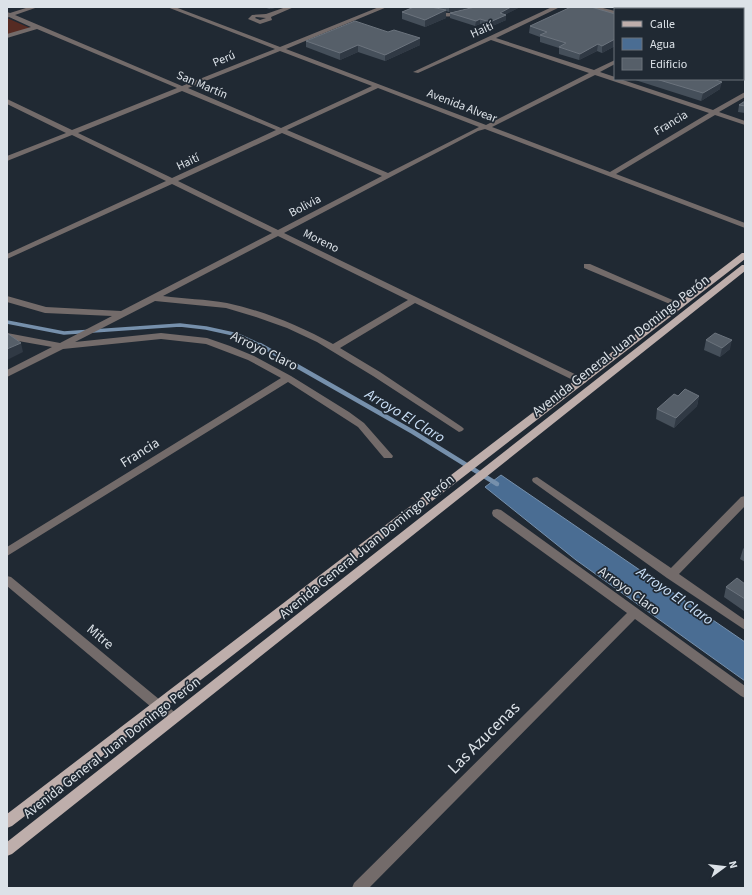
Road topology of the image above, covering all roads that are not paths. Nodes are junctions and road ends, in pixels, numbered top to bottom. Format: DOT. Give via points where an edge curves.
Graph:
graph roads {
  1 [pos="35,7"];
  2 [pos="170,7"];
  3 [pos="291,7"];
  4 [pos="384,7"];
  5 [pos="417,7"];
  6 [pos="477,7"];
  7 [pos="557,7"];
  8 [pos="594,7"];
  9 [pos="614,13"];
  10 [pos="8,15"];
  11 [pos="267,16"];
  12 [pos="36,27"];
  13 [pos="7,36"];
  14 [pos="491,38"];
  15 [pos="279,48"];
  16 [pos="614,63"];
  17 [pos="416,72"];
  18 [pos="595,73"];
  19 [pos="614,79"];
  20 [pos="616,80"];
  21 [pos="378,86"];
  22 [pos="182,89"];
  23 [pos="745,94"];
  24 [pos="7,101"];
  25 [pos="713,113"];
  26 [pos="745,123"];
  27 [pos="486,127"];
  28 [pos="282,131"];
  29 [pos="72,133"];
  30 [pos="7,159"];
  31 [pos="610,175"];
  32 [pos="389,176"];
  33 [pos="171,182"];
  34 [pos="745,226"];
  35 [pos="278,234"];
  36 [pos="745,254"];
  37 [pos="7,257"];
  38 [pos="587,266"];
  39 [pos="745,268"];
  40 [pos="155,298"];
  41 [pos="7,299"];
  42 [pos="414,300"];
  43 [pos="680,305"];
  44 [pos="125,314"];
  45 [pos="7,336"];
  46 [pos="62,346"];
  47 [pos="335,347"];
  48 [pos="7,374"];
  49 [pos="288,378"];
  50 [pos="582,381"];
  51 [pos="459,429"];
  52 [pos="388,456"];
  53 [pos="537,480"];
  54 [pos="745,500"];
  55 [pos="496,513"];
  56 [pos="7,552"];
  57 [pos="671,575"];
  58 [pos="7,580"];
  59 [pos="634,613"];
  60 [pos="745,626"];
  61 [pos="745,693"];
  62 [pos="158,706"];
  63 [pos="173,718"];
  64 [pos="7,822"];
  65 [pos="7,850"];
  66 [pos="359,888"];
  1 -- 10 [label="street"];
  2 -- 15 [label="street, Avenida Alvear"];
  3 -- 11 [label="street"];
  4 -- 15 [label="street, Perú"];
  5 -- 6 [label="street" via="454,16"];
  7 -- 14 [label="street, Haití"];
  8 -- 9 [label="street"];
  10 -- 12 [label="street, San Martín"];
  12 -- 13 [label="street"];
  12 -- 22 [label="street, San Martín"];
  14 -- 17 [label="street, Haití"];
  14 -- 18 [label="street"];
  15 -- 21 [label="street, Avenida Alvear"];
  15 -- 22 [label="street, Perú"];
  16 -- 18 [label="street, Bolivia"];
  18 -- 19 [label="street"];
  18 -- 27 [label="street, Bolivia"];
  20 -- 25 [label="street"];
  21 -- 27 [label="street, Avenida Alvear"];
  21 -- 28 [label="street, Haití"];
  22 -- 28 [label="street, San Martín"];
  22 -- 29 [label="street, Perú"];
  23 -- 25 [label="street, Francia"];
  24 -- 29 [label="street, Moreno"];
  25 -- 26 [label="street"];
  25 -- 31 [label="street, Francia"];
  27 -- 31 [label="street, Avenida Alvear"];
  27 -- 32 [label="street, Bolivia"];
  28 -- 32 [label="street, San Martín"];
  28 -- 33 [label="street, Haití"];
  29 -- 30 [label="street, Perú"];
  29 -- 33 [label="street, Moreno"];
  31 -- 34 [label="street, Avenida Alvear"];
  32 -- 35 [label="street, Bolivia"];
  33 -- 35 [label="street, Moreno"];
  33 -- 37 [label="street, Haití"];
  35 -- 40 [label="street, Bolivia"];
  35 -- 42 [label="street, Moreno"];
  36 -- 43 [label="main road, Avenida General Juan Domingo Perón"];
  38 -- 43 [label="street"];
  39 -- 63 [label="main road, Avenida General Juan Domingo Perón"];
  40 -- 44 [label="street, Bolivia"];
  40 -- 47 [label="street, Arroyo Claro" via="228,306 298,329"];
  41 -- 44 [label="street" via="45,310"];
  42 -- 47 [label="street"];
  42 -- 50 [label="street, Moreno"];
  43 -- 50 [label="main road, Avenida General Juan Domingo Perón"];
  44 -- 46 [label="street, Bolivia"];
  45 -- 46 [label="street, Arroyo Claro"];
  46 -- 48 [label="street, Bolivia"];
  46 -- 49 [label="street, Arroyo Claro" via="140,337 185,338 227,348"];
  47 -- 51 [label="street, Arroyo Claro"];
  49 -- 52 [label="street, Arroyo Claro" via="361,425"];
  49 -- 56 [label="street, Francia"];
  50 -- 62 [label="main road, Avenida General Juan Domingo Perón"];
  53 -- 57 [label="street"];
  54 -- 57 [label="street"];
  55 -- 59 [label="street, Arroyo Claro"];
  57 -- 60 [label="street"];
  58 -- 62 [label="street, Mitre"];
  59 -- 61 [label="street, Arroyo Claro"];
  59 -- 66 [label="street, Las Azucenas"];
  62 -- 63 [label="street, Mitre"];
  62 -- 64 [label="main road, Avenida General Juan Domingo Perón"];
  63 -- 65 [label="main road, Avenida General Juan Domingo Perón"];
}
